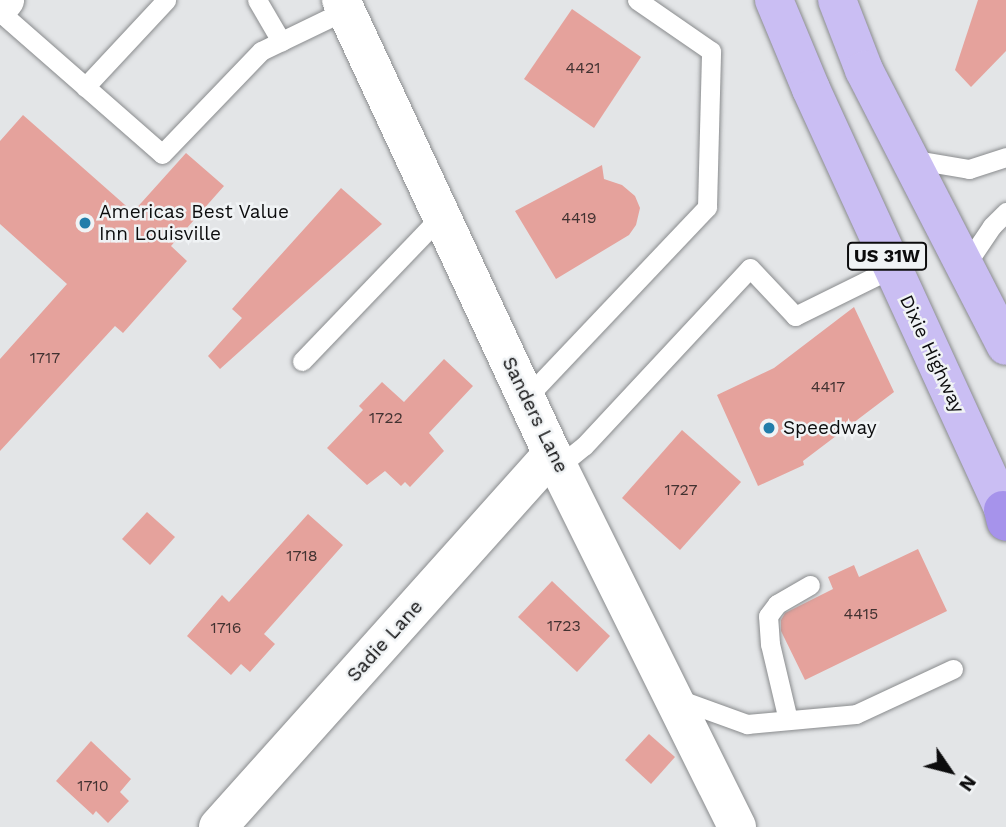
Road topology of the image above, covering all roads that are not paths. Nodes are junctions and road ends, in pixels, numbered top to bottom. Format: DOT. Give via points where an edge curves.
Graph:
graph roads {
  1 [pos="5,0"];
  2 [pos="166,0"];
  3 [pos="257,0"];
  4 [pos="638,0"];
  5 [pos="774,0"];
  6 [pos="837,0"];
  7 [pos="353,3"];
  8 [pos="0,6"];
  9 [pos="0,12"];
  10 [pos="282,41"];
  11 [pos="85,87"];
  12 [pos="1006,157"];
  13 [pos="910,159"];
  14 [pos="1006,212"];
  15 [pos="441,216"];
  16 [pos="965,266"];
  17 [pos="892,268"];
  18 [pos="1006,346"];
  19 [pos="302,361"];
  20 [pos="526,398"];
  21 [pos="556,460"];
  22 [pos="1005,516"];
  23 [pos="810,585"];
  24 [pos="953,668"];
  25 [pos="674,698"];
  26 [pos="788,720"];
  27 [pos="218,827"];
  28 [pos="737,827"];
  1 -- 8 [label="street"];
  2 -- 11 [label="lane"];
  3 -- 10 [label="lane"];
  4 -- 20 [label="lane" via="711,51 707,207"];
  5 -- 17 [label="main road, Dixie Highway / US 31W"];
  6 -- 13 [label="main road, US 31W" via="864,70"];
  7 -- 10 [label="lane"];
  7 -- 15 [label="street, Sanders Lane"];
  9 -- 11 [label="lane"];
  10 -- 11 [label="lane" via="261,51 162,154"];
  12 -- 13 [label="lane" via="969,169"];
  13 -- 16 [label="main road, US 31W"];
  14 -- 16 [label="lane"];
  15 -- 19 [label="lane"];
  15 -- 20 [label="street, Sanders Lane"];
  16 -- 18 [label="main road, US 31W"];
  17 -- 21 [label="lane" via="796,316 750,268 584,446"];
  17 -- 22 [label="main road, Dixie Highway / US 31W"];
  20 -- 21 [label="street, Sanders Lane"];
  21 -- 25 [label="street, Sanders Lane"];
  21 -- 27 [label="street, Sadie Lane"];
  23 -- 26 [label="lane" via="777,604 768,617"];
  24 -- 26 [label="lane" via="856,714"];
  25 -- 26 [label="lane" via="747,724"];
  25 -- 28 [label="street, Sanders Lane"];
}
